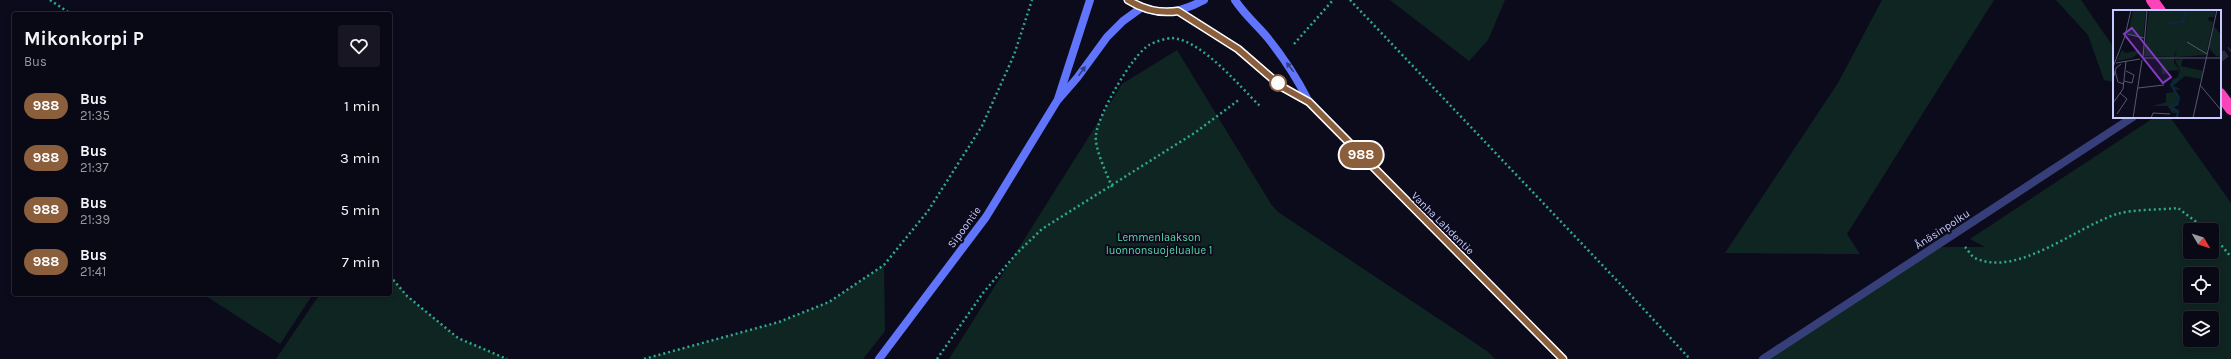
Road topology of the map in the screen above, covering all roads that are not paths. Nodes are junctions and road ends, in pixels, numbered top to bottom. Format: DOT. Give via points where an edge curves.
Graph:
graph roads {
  1 [pos="1090,0"];
  2 [pos="1128,0"];
  3 [pos="1204,0"];
  4 [pos="1235,0"];
  5 [pos="2152,0"];
  6 [pos="1141,8"];
  7 [pos="2159,10"];
  8 [pos="1178,11"];
  9 [pos="2221,95"];
  10 [pos="1057,102"];
  11 [pos="1309,102"];
  12 [pos="2231,109"];
  13 [pos="2131,118"];
  14 [pos="879,359"];
  15 [pos="1564,359"];
  16 [pos="1764,359"];
  1 -- 10 [label="main road, Sipoontie"];
  2 -- 6 [label="main road"];
  3 -- 8 [label="main road"];
  11 -- 4 [label="main road, Vanha Lahdentie, one-way" via="1295,74 1266,36 1242,12"];
  5 -- 7 [label="highway"];
  6 -- 8 [label="main road" via="1164,13"];
  10 -- 6 [label="main road, Sipoontie, one-way" via="1107,37"];
  8 -- 11 [label="main road, Vanha Lahdentie" via="1238,49 1282,87"];
  9 -- 12 [label="highway"];
  10 -- 14 [label="main road, Sipoontie" via="986,217"];
  11 -- 15 [label="main road, Vanha Lahdentie"];
  13 -- 16 [label="street, Ånäsinpolku"];
}
